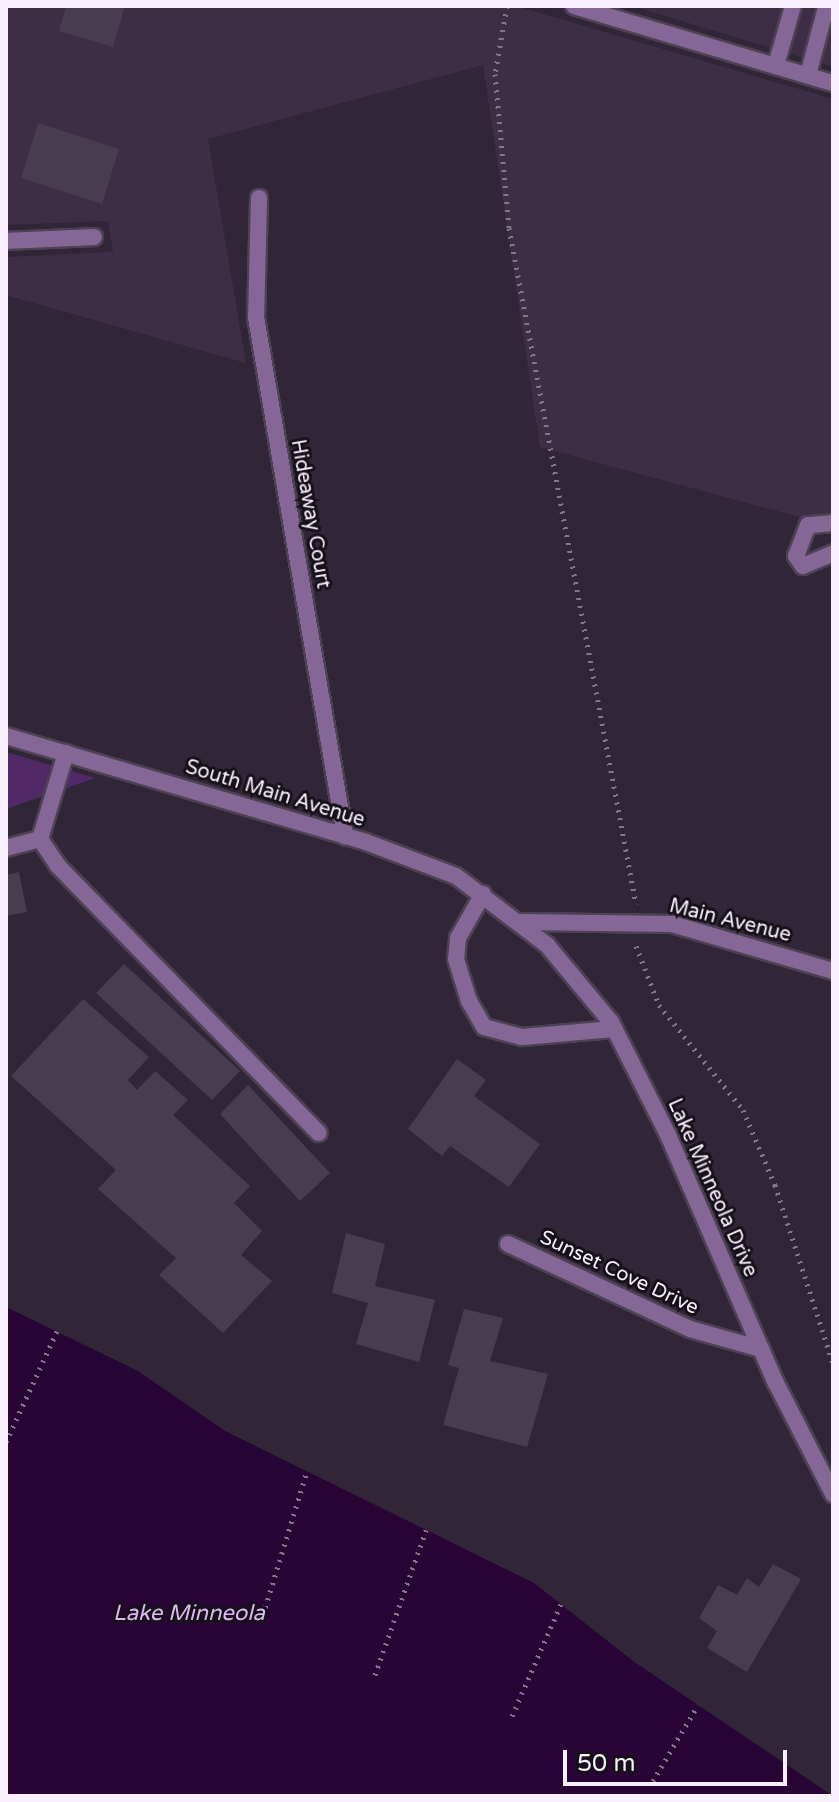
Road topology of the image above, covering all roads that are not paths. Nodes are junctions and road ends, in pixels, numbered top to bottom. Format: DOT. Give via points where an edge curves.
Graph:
graph roads {
  1 [pos="574,6"];
  2 [pos="793,6"];
  3 [pos="825,11"];
  4 [pos="776,65"];
  5 [pos="808,75"];
  6 [pos="833,83"];
  7 [pos="259,198"];
  8 [pos="94,237"];
  9 [pos="6,241"];
  10 [pos="833,523"];
  11 [pos="833,553"];
  12 [pos="6,736"];
  13 [pos="66,753"];
  14 [pos="345,836"];
  15 [pos="40,839"];
  16 [pos="6,848"];
  17 [pos="483,894"];
  18 [pos="520,922"];
  19 [pos="833,971"];
  20 [pos="614,1029"];
  21 [pos="319,1133"];
  22 [pos="508,1244"];
  23 [pos="761,1349"];
  24 [pos="833,1494"];
  1 -- 4 [label="street"];
  2 -- 4 [label="street"];
  3 -- 5 [label="street"];
  4 -- 5 [label="street"];
  5 -- 6 [label="street"];
  7 -- 14 [label="street, Hideaway Court" via="256,317"];
  8 -- 9 [label="street"];
  10 -- 11 [label="street" via="808,525 796,556 803,566"];
  12 -- 13 [label="street, South Main Avenue"];
  13 -- 14 [label="street, South Main Avenue"];
  13 -- 15 [label="street"];
  14 -- 17 [label="street, South Main Avenue" via="456,876"];
  15 -- 16 [label="street"];
  15 -- 21 [label="street" via="58,866"];
  17 -- 18 [label="street, South Main Avenue"];
  17 -- 20 [label="street" via="458,938 456,959 484,1027 522,1037"];
  18 -- 19 [label="street, Main Avenue" via="634,922 732,938"];
  18 -- 20 [label="street, Lake Minneola Drive" via="584,984"];
  20 -- 23 [label="street, Lake Minneola Drive" via="668,1135"];
  22 -- 23 [label="street, Sunset Cove Drive" via="690,1329"];
  23 -- 24 [label="street, Lake Minneola Drive"];
}
